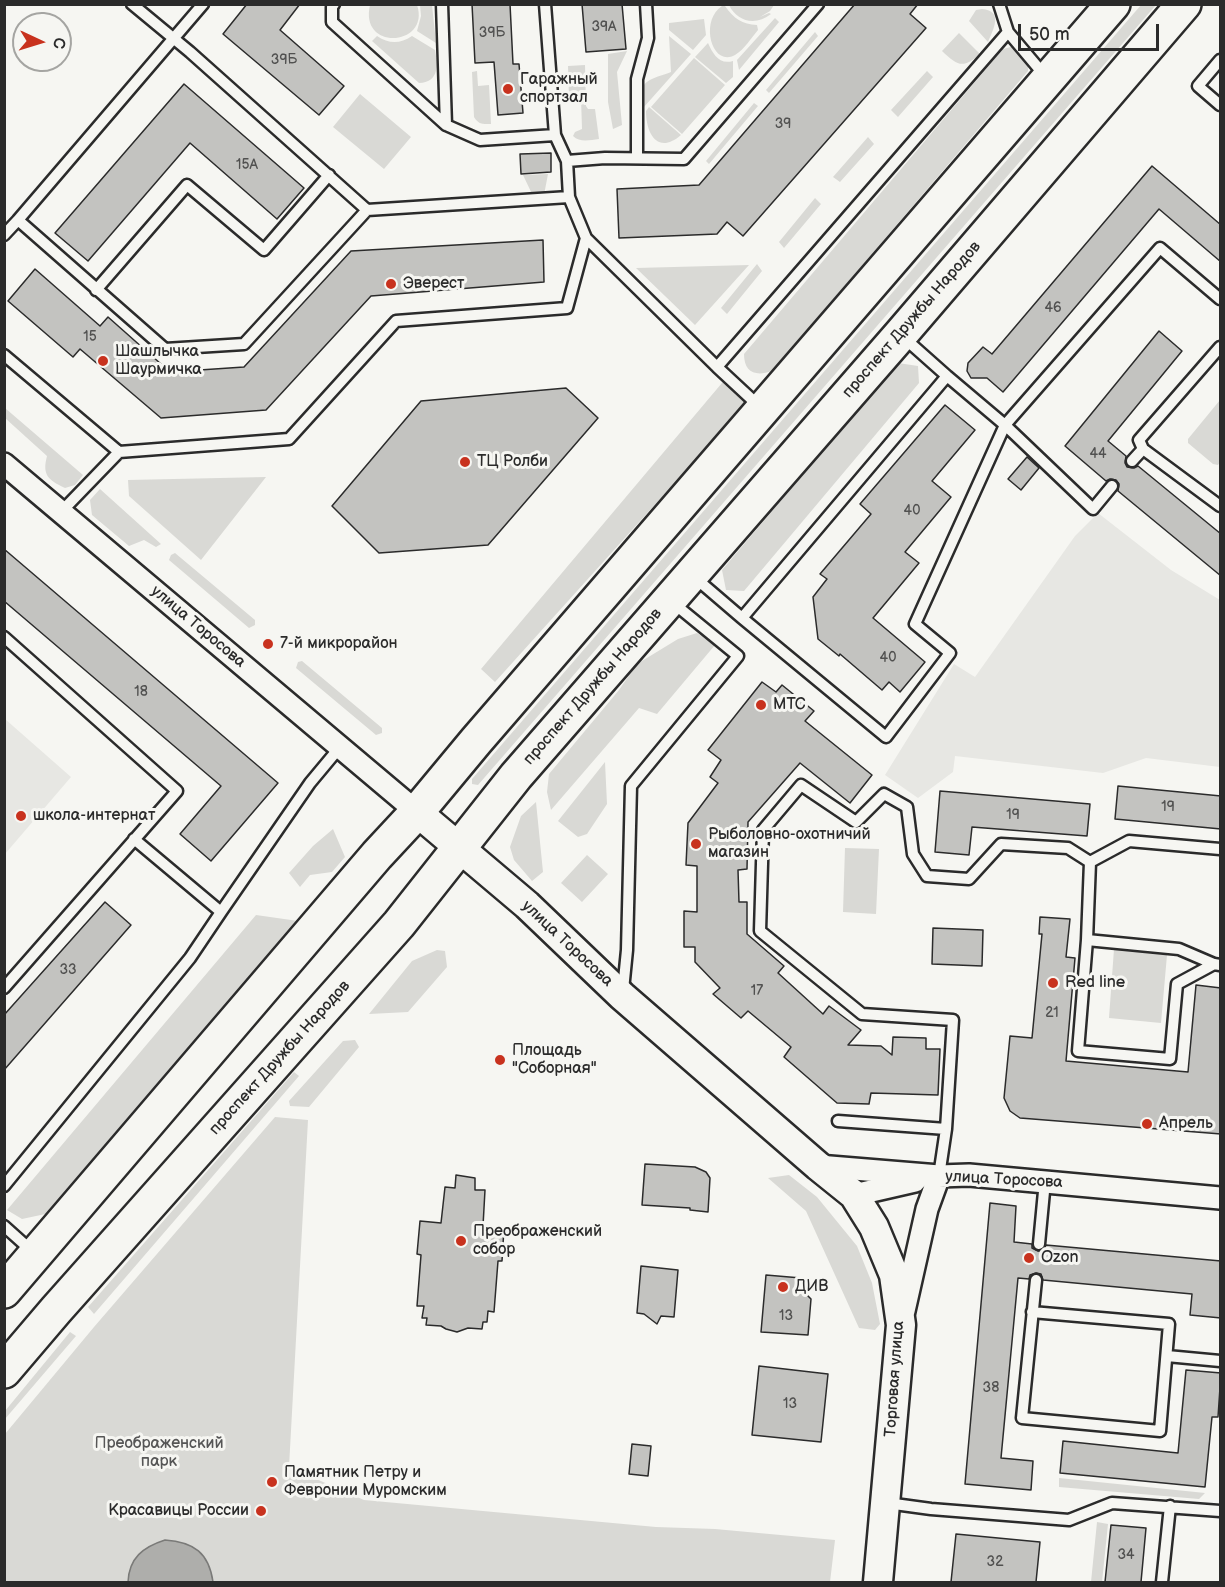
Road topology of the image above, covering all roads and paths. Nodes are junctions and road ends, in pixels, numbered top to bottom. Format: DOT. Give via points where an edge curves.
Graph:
graph roads {
  1 [pos="132,4"];
  2 [pos="203,4"];
  3 [pos="334,4"];
  4 [pos="442,4"];
  5 [pos="545,4"];
  6 [pos="646,4"];
  7 [pos="818,4"];
  8 [pos="999,4"];
  9 [pos="1113,4"];
  10 [pos="1184,4"];
  11 [pos="1008,32"];
  12 [pos="174,38"];
  13 [pos="1221,60"];
  14 [pos="1048,79"];
  15 [pos="1221,105"];
  16 [pos="446,125"];
  17 [pos="555,135"];
  18 [pos="637,158"];
  19 [pos="567,161"];
  20 [pos="328,176"];
  21 [pos="569,197"];
  22 [pos="367,210"];
  23 [pos="18,220"];
  24 [pos="4,235"];
  25 [pos="586,238"];
  26 [pos="96,290"];
  27 [pos="1221,299"];
  28 [pos="900,334"];
  29 [pos="1221,346"];
  30 [pos="4,355"];
  31 [pos="717,367"];
  32 [pos="947,376"];
  33 [pos="763,409"];
  34 [pos="1005,424"];
  35 [pos="1143,449"];
  36 [pos="119,452"];
  37 [pos="1132,461"];
  38 [pos="4,464"];
  39 [pos="1112,486"];
  40 [pos="1221,506"];
  41 [pos="61,512"];
  42 [pos="691,574"];
  43 [pos="669,600"];
  44 [pos="742,618"];
  45 [pos="4,637"];
  46 [pos="340,747"];
  47 [pos="417,812"];
  48 [pos="134,839"];
  49 [pos="460,848"];
  50 [pos="1221,849"];
  51 [pos="1090,861"];
  52 [pos="221,912"];
  53 [pos="1087,940"];
  54 [pos="1217,964"];
  55 [pos="4,988"];
  56 [pos="622,996"];
  57 [pos="838,1121"];
  58 [pos="946,1129"];
  59 [pos="818,1166"];
  60 [pos="879,1172"];
  61 [pos="939,1176"];
  62 [pos="1046,1181"];
  63 [pos="4,1186"];
  64 [pos="854,1195"];
  65 [pos="1221,1198"];
  66 [pos="4,1226"];
  67 [pos="1040,1244"];
  68 [pos="36,1254"];
  69 [pos="1036,1280"];
  70 [pos="4,1291"];
  71 [pos="1032,1312"];
  72 [pos="901,1325"];
  73 [pos="1167,1356"];
  74 [pos="1221,1361"];
  75 [pos="4,1371"];
  76 [pos="884,1503"];
  77 [pos="1170,1506"];
  78 [pos="1221,1511"];
  79 [pos="878,1582"];
  80 [pos="1162,1582"];
  1 -- 12 [label="lane"];
  2 -- 12 [label="lane"];
  3 -- 16 [label="lane" via="332,22"];
  4 -- 16 [label="lane"];
  5 -- 17 [label="lane"];
  6 -- 18 [label="lane" via="648,38 637,79"];
  7 -- 18 [label="lane" via="684,159"];
  8 -- 11 [label="lane"];
  9 -- 14 [label="main road"];
  10 -- 28 [label="main road, проспект Дружбы Народов"];
  11 -- 14 [label="lane"];
  11 -- 31 [label="lane"];
  12 -- 20 [label="lane"];
  12 -- 23 [label="lane"];
  13 -- 15 [label="lane" via="1198,86"];
  14 -- 33 [label="main road"];
  16 -- 17 [label="lane" via="480,140"];
  17 -- 19 [label="lane"];
  18 -- 19 [label="lane"];
  19 -- 21 [label="lane"];
  20 -- 22 [label="lane"];
  20 -- 26 [label="lane" via="264,250 187,185"];
  21 -- 22 [label="lane"];
  21 -- 25 [label="lane"];
  22 -- 26 [label="lane" via="244,344 165,349"];
  23 -- 24 [label="lane"];
  23 -- 26 [label="lane"];
  25 -- 31 [label="lane"];
  25 -- 36 [label="lane" via="567,308 396,321 289,439"];
  27 -- 34 [label="lane" via="1160,248"];
  28 -- 32 [label="lane"];
  28 -- 42 [label="main road, проспект Дружбы Народов"];
  29 -- 35 [label="lane" via="1139,440"];
  30 -- 36 [label="lane"];
  31 -- 33 [label="lane"];
  32 -- 34 [label="lane"];
  32 -- 44 [label="lane"];
  33 -- 47 [label="main road"];
  34 -- 39 [label="lane" via="1093,509"];
  34 -- 44 [label="lane" via="915,624 951,654 886,737"];
  35 -- 37 [label="lane"];
  35 -- 40 [label="lane"];
  36 -- 41 [label="lane"];
  38 -- 41 [label="street, улица Торосова"];
  41 -- 46 [label="street, улица Торосова"];
  42 -- 43 [label="main road, проспект Дружбы Народов"];
  42 -- 44 [label="lane"];
  43 -- 49 [label="main road, проспект Дружбы Народов" via="516,776"];
  43 -- 56 [label="lane" via="738,656 631,786 627,950"];
  45 -- 48 [label="lane" via="177,791"];
  46 -- 47 [label="street, улица Торосова"];
  46 -- 52 [label="lane" via="310,783"];
  47 -- 49 [label="street, улица Торосова"];
  47 -- 68 [label="main road"];
  48 -- 52 [label="lane"];
  48 -- 55 [label="lane"];
  49 -- 56 [label="street, улица Торосова" via="527,905"];
  49 -- 75 [label="main road, проспект Дружбы Народов" via="399,924"];
  50 -- 51 [label="lane" via="1129,841"];
  51 -- 53 [label="lane"];
  51 -- 58 [label="lane" via="1068,848 1001,844 969,879 927,876 913,854 907,807 884,794 856,822 801,785 763,830 760,931 862,1014 953,1020"];
  52 -- 63 [label="lane" via="190,958"];
  53 -- 54 [label="lane" via="1179,949"];
  53 -- 54 [label="lane" via="1078,1052 1170,1059 1177,984"];
  56 -- 59 [label="street, улица Торосова"];
  57 -- 58 [label="lane"];
  58 -- 61 [label="lane"];
  59 -- 60 [label="street, улица Торосова"];
  59 -- 64 [label="street, Торговая улица"];
  60 -- 61 [label="street, улица Торосова"];
  60 -- 64 [label="street" via="862,1182"];
  61 -- 62 [label="street, улица Торосова"];
  61 -- 64 [label="street"];
  61 -- 72 [label="street" via="927,1209"];
  62 -- 65 [label="street, улица Торосова"];
  62 -- 67 [label="lane"];
  64 -- 72 [label="street, Торговая улица" via="874,1227 894,1275"];
  66 -- 68 [label="lane"];
  68 -- 70 [label="main road"];
  69 -- 71 [label="lane"];
  71 -- 73 [label="lane" via="1169,1324"];
  71 -- 73 [label="lane" via="1022,1418 1160,1431"];
  72 -- 76 [label="street, Торговая улица"];
  73 -- 74 [label="lane"];
  76 -- 77 [label="lane" via="1069,1520 1112,1503"];
  76 -- 79 [label="street, Торговая улица"];
  77 -- 78 [label="lane"];
  77 -- 80 [label="lane"];
}
